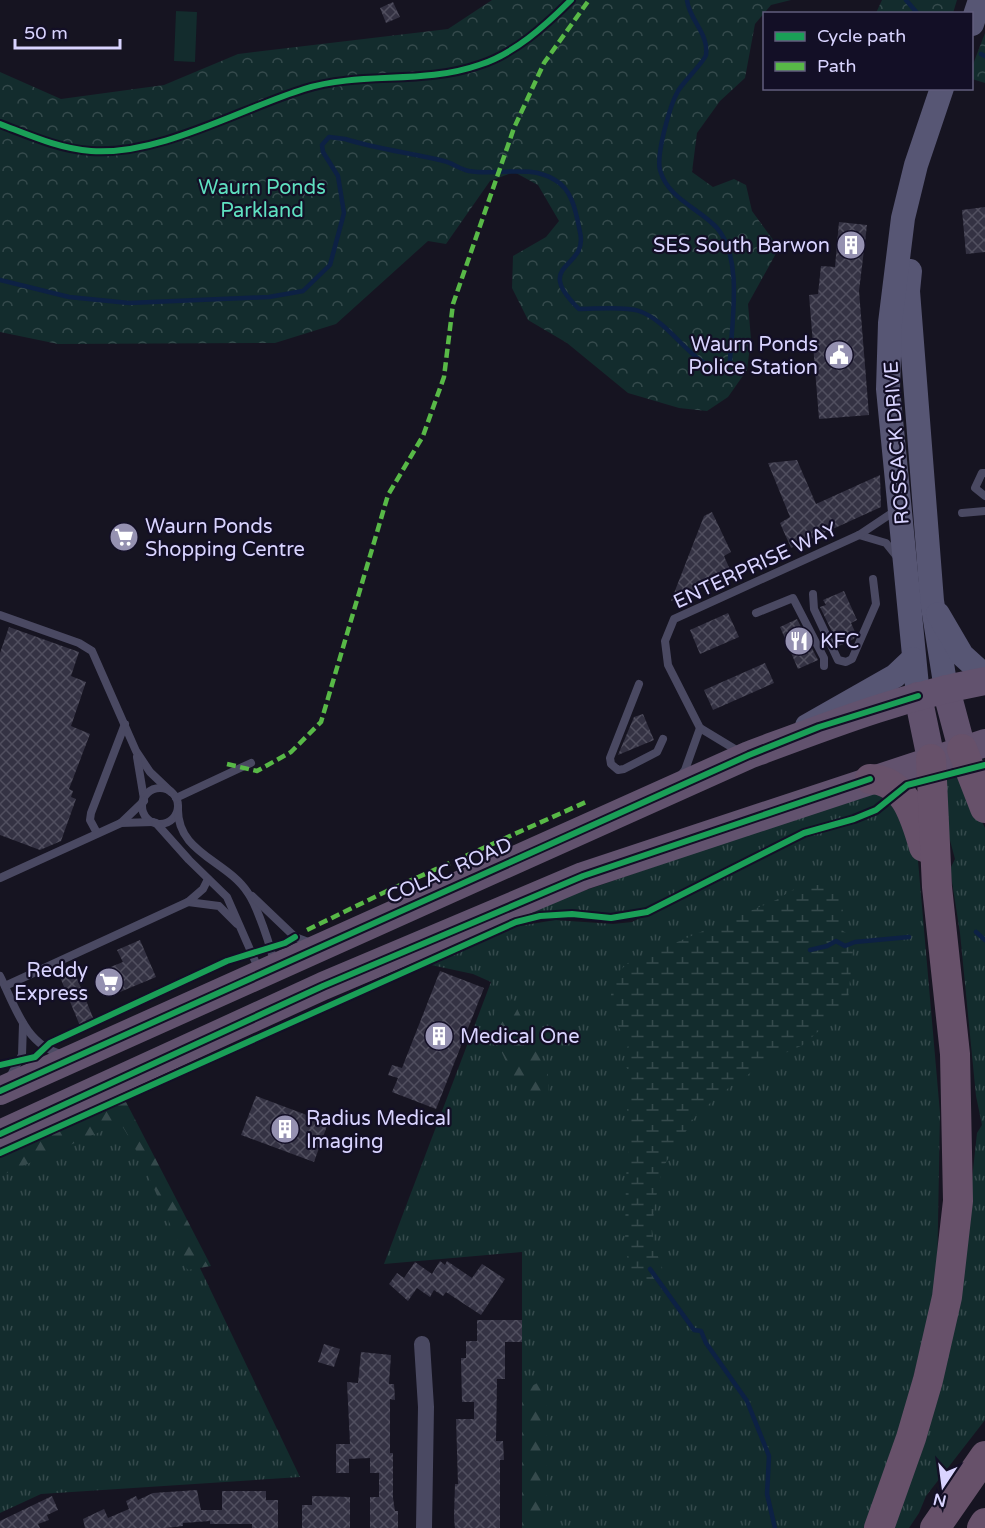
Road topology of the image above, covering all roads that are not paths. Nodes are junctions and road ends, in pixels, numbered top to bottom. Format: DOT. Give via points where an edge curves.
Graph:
graph roads {
  1 [pos="980,0"];
  2 [pos="973,21"];
  3 [pos="941,90"];
  4 [pos="948,90"];
  5 [pos="915,191"];
  6 [pos="907,439"];
  7 [pos="985,473"];
  8 [pos="985,496"];
  9 [pos="901,503"];
  10 [pos="985,511"];
  11 [pos="962,513"];
  12 [pos="859,535"];
  13 [pos="906,567"];
  14 [pos="873,579"];
  15 [pos="813,594"];
  16 [pos="932,601"];
  17 [pos="756,613"];
  18 [pos="0,615"];
  19 [pos="913,659"];
  20 [pos="824,666"];
  21 [pos="985,679"];
  22 [pos="639,684"];
  23 [pos="945,689"];
  24 [pos="918,696"];
  25 [pos="125,724"];
  26 [pos="700,728"];
  27 [pos="663,739"];
  28 [pos="784,740"];
  29 [pos="973,746"];
  30 [pos="136,751"];
  31 [pos="749,755"];
  32 [pos="931,759"];
  33 [pos="252,763"];
  34 [pos="870,779"];
  35 [pos="663,794"];
  36 [pos="175,799"];
  37 [pos="144,800"];
  38 [pos="985,808"];
  39 [pos="155,822"];
  40 [pos="121,823"];
  41 [pos="97,833"];
  42 [pos="0,878"];
  43 [pos="208,879"];
  44 [pos="937,887"];
  45 [pos="249,894"];
  46 [pos="188,902"];
  47 [pos="242,930"];
  48 [pos="322,945"];
  49 [pos="267,969"];
  50 [pos="0,976"];
  51 [pos="5,986"];
  52 [pos="281,1005"];
  53 [pos="23,1024"];
  54 [pos="75,1056"];
  55 [pos="0,1091"];
  56 [pos="0,1134"];
  57 [pos="422,1344"];
  58 [pos="985,1456"];
  59 [pos="985,1523"];
  60 [pos="424,1528"];
  61 [pos="879,1528"];
  62 [pos="935,1528"];
  63 [pos="982,1528"];
  1 -- 2 [label="main road"];
  3 -- 5 [label="main road, ROSSACK DRIVE"];
  4 -- 5 [label="main road, ROSSACK DRIVE"];
  5 -- 6 [label="main road, ROSSACK DRIVE" via="903,219 890,323 888,389"];
  6 -- 9 [label="main road, ROSSACK DRIVE"];
  6 -- 16 [label="main road, ROSSACK DRIVE"];
  7 -- 8 [label="lane" via="975,488"];
  9 -- 12 [label="lane, ENTERPRISE WAY" via="893,514"];
  9 -- 13 [label="main road, ROSSACK DRIVE"];
  10 -- 11 [label="lane"];
  12 -- 13 [label="lane, ENTERPRISE WAY" via="886,543"];
  12 -- 26 [label="lane, ENTERPRISE WAY" via="674,619 664,651"];
  13 -- 19 [label="main road, ROSSACK DRIVE"];
  14 -- 15 [label="lane" via="876,604 852,659 846,662 838,660 814,609"];
  16 -- 21 [label="main road" via="962,655"];
  16 -- 23 [label="main road, ROSSACK DRIVE"];
  17 -- 20 [label="lane" via="793,598 824,658"];
  18 -- 25 [label="lane" via="90,649"];
  19 -- 24 [label="main road, ROSSACK DRIVE"];
  19 -- 28 [label="main road" via="895,676"];
  21 -- 23 [label="highway, COLAC ROAD"];
  22 -- 27 [label="lane" via="611,764 618,770 632,765 657,752"];
  23 -- 24 [label="highway, COLAC ROAD"];
  23 -- 29 [label="highway"];
  24 -- 28 [label="highway, COLAC ROAD"];
  24 -- 32 [label="highway"];
  25 -- 30 [label="lane"];
  25 -- 41 [label="lane" via="91,813"];
  26 -- 31 [label="lane, ENTERPRISE WAY" via="730,749"];
  26 -- 35 [label="lane" via="685,770"];
  28 -- 31 [label="highway, COLAC ROAD"];
  29 -- 32 [label="highway"];
  29 -- 38 [label="highway"];
  30 -- 36 [label="lane"];
  30 -- 37 [label="lane"];
  31 -- 35 [label="highway, COLAC ROAD"];
  32 -- 34 [label="highway"];
  32 -- 44 [label="highway"];
  33 -- 36 [label="lane"];
  34 -- 44 [label="highway" via="892,785 905,798"];
  34 -- 52 [label="highway" via="583,876"];
  35 -- 48 [label="highway, COLAC ROAD"];
  36 -- 37 [label="lane" via="156,789"];
  36 -- 39 [label="lane" via="169,821"];
  36 -- 45 [label="lane" via="179,824 188,841 223,867"];
  37 -- 39 [label="lane" via="144,813"];
  37 -- 40 [label="lane"];
  39 -- 40 [label="lane"];
  39 -- 43 [label="lane"];
  40 -- 41 [label="lane"];
  41 -- 42 [label="lane"];
  43 -- 46 [label="lane"];
  43 -- 47 [label="lane" via="227,897"];
  44 -- 61 [label="highway" via="955,1054 958,1201 947,1297 928,1380"];
  45 -- 48 [label="lane" via="295,937"];
  45 -- 49 [label="lane"];
  46 -- 47 [label="lane" via="219,906"];
  46 -- 51 [label="lane"];
  47 -- 49 [label="lane"];
  48 -- 49 [label="highway, COLAC ROAD"];
  49 -- 52 [label="highway"];
  49 -- 54 [label="highway, COLAC ROAD"];
  50 -- 51 [label="lane"];
  51 -- 53 [label="lane"];
  52 -- 56 [label="highway"];
  53 -- 54 [label="lane" via="45,1048"];
  53 -- 55 [label="lane" via="21,1059"];
  54 -- 55 [label="highway, COLAC ROAD"];
  57 -- 60 [label="street" via="426,1407"];
  58 -- 62 [label="highway"];
  59 -- 63 [label="highway"];
}
